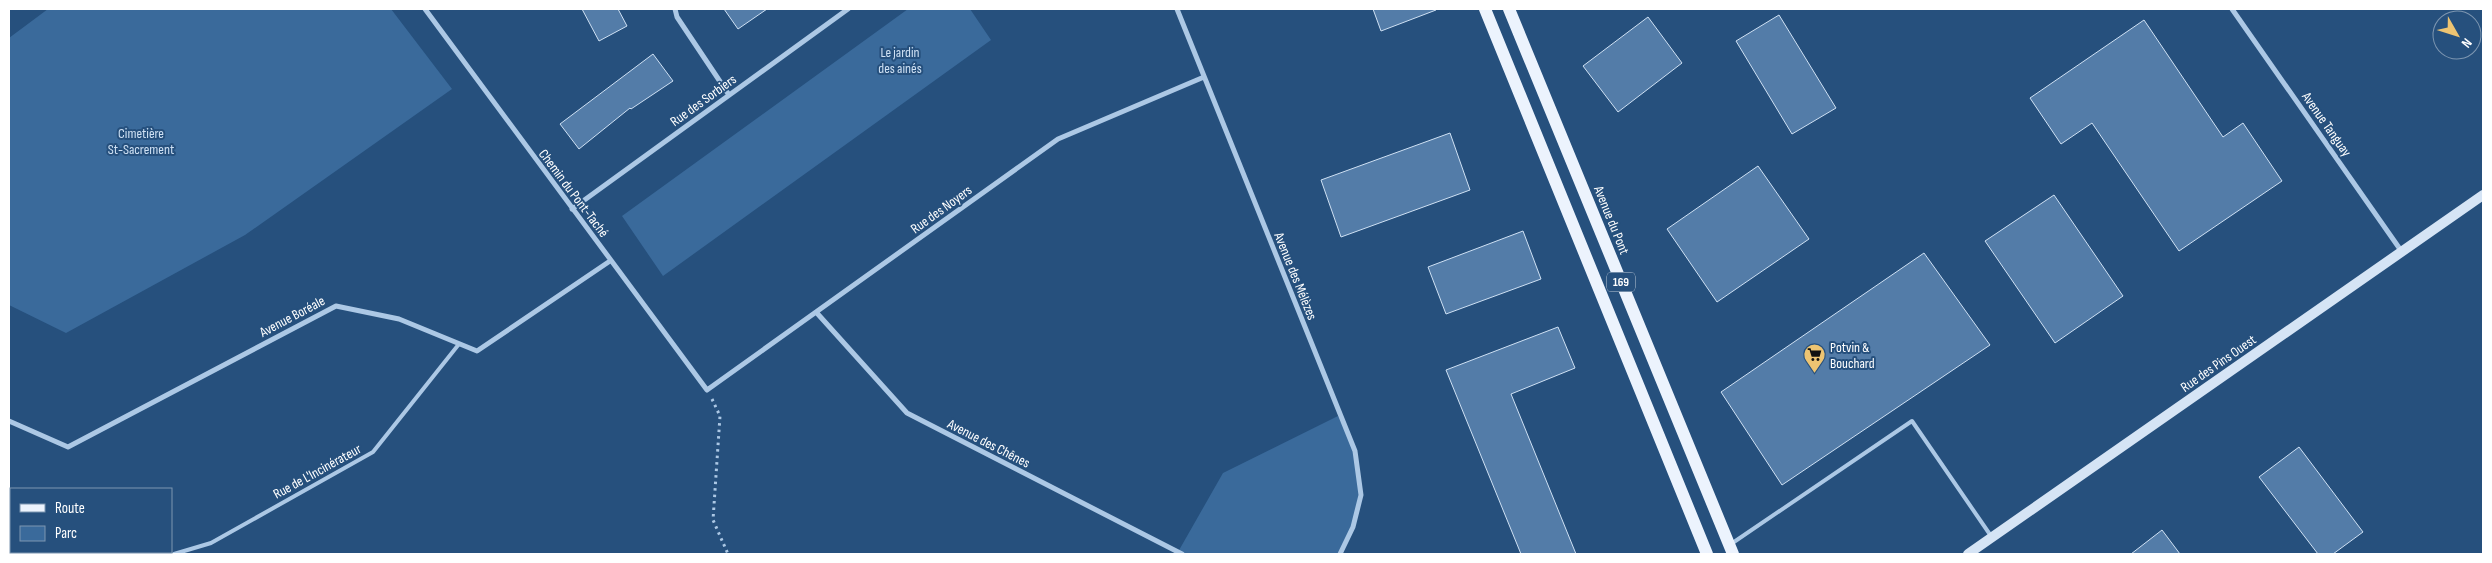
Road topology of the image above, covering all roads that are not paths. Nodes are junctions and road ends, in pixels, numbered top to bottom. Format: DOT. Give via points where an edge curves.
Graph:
graph roads {
  1 [pos="425,9"];
  2 [pos="675,9"];
  3 [pos="848,9"];
  4 [pos="1177,9"];
  5 [pos="1485,9"];
  6 [pos="1510,9"];
  7 [pos="2232,9"];
  8 [pos="1204,77"];
  9 [pos="729,95"];
  10 [pos="2483,195"];
  11 [pos="572,209"];
  12 [pos="2402,252"];
  13 [pos="610,261"];
  14 [pos="816,312"];
  15 [pos="459,344"];
  16 [pos="706,390"];
  17 [pos="9,421"];
  18 [pos="1992,537"];
  19 [pos="1731,550"];
  20 [pos="174,554"];
  21 [pos="1182,554"];
  22 [pos="1340,554"];
  23 [pos="1707,554"];
  24 [pos="1968,554"];
  1 -- 11 [label="street, Chemin du Pont-Taché"];
  2 -- 9 [label="street" via="677,17"];
  3 -- 9 [label="street, Rue des Sorbiers"];
  4 -- 8 [label="street, Avenue des Mélèzes"];
  5 -- 23 [label="main road"];
  6 -- 19 [label="main road, Avenue du Pont / 169"];
  7 -- 12 [label="street, Avenue Tanguay"];
  8 -- 14 [label="street, Rue des Noyers" via="1058,139"];
  8 -- 22 [label="street, Avenue des Mélèzes" via="1355,451 1360,495 1353,527"];
  9 -- 11 [label="street, Rue des Sorbiers"];
  10 -- 12 [label="main road, Rue des Pins Ouest"];
  11 -- 13 [label="street, Chemin du Pont-Taché"];
  12 -- 18 [label="main road, Rue des Pins Ouest"];
  13 -- 15 [label="street, Avenue Boréale" via="477,351"];
  13 -- 16 [label="street, Chemin du Pont-Taché"];
  14 -- 16 [label="street, Rue des Noyers"];
  14 -- 21 [label="street, Avenue des Chênes" via="907,413"];
  15 -- 17 [label="street, Avenue Boréale" via="400,319 336,306 68,447"];
  15 -- 20 [label="lane, Rue de L'Incinérateur" via="373,452 211,543"];
  18 -- 19 [label="lane" via="1912,422"];
  18 -- 24 [label="main road, Rue des Pins Ouest"];
}
